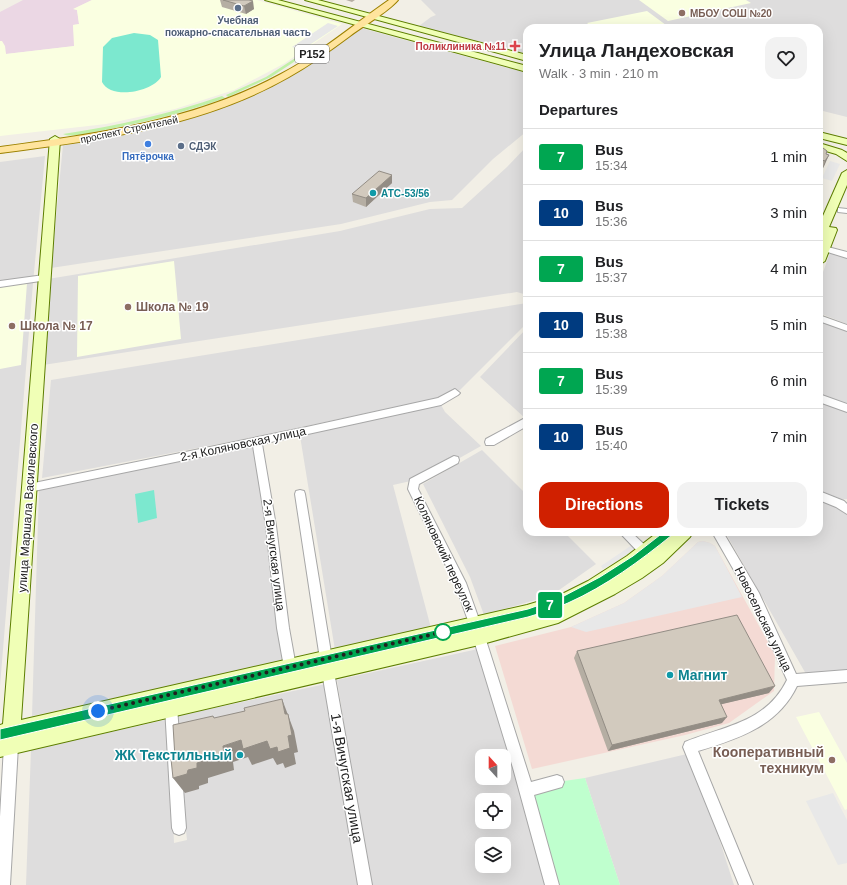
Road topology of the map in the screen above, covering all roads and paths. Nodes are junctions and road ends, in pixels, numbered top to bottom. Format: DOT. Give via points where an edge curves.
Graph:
graph roads {
  1 [pos="269,0"];
  2 [pos="309,0"];
  3 [pos="389,0"];
  4 [pos="394,0"];
  5 [pos="369,16"];
  6 [pos="357,24"];
  7 [pos="505,52"];
  8 [pos="523,57"];
  9 [pos="495,61"];
  10 [pos="523,68"];
  11 [pos="823,136"];
  12 [pos="55,138"];
  13 [pos="847,142"];
  14 [pos="0,146"];
  15 [pos="823,147"];
  16 [pos="847,149"];
  17 [pos="0,150"];
  18 [pos="847,158"];
  19 [pos="847,173"];
  20 [pos="847,196"];
  21 [pos="844,210"];
  22 [pos="823,239"];
  23 [pos="823,241"];
  24 [pos="823,245"];
  25 [pos="847,255"];
  26 [pos="44,278"];
  27 [pos="0,284"];
  28 [pos="823,319"];
  29 [pos="847,328"];
  30 [pos="455,394"];
  31 [pos="823,399"];
  32 [pos="847,408"];
  33 [pos="523,423"];
  34 [pos="258,442"];
  35 [pos="490,442"];
  36 [pos="454,460"];
  37 [pos="30,488"];
  38 [pos="300,494"];
  39 [pos="823,497"];
  40 [pos="845,506"];
  41 [pos="628,536"];
  42 [pos="664,536"];
  43 [pos="681,536"];
  44 [pos="719,536"];
  45 [pos="645,552"];
  46 [pos="477,631"];
  47 [pos="327,665"];
  48 [pos="290,667"];
  49 [pos="847,676"];
  50 [pos="793,680"];
  51 [pos="171,707"];
  52 [pos="6,740"];
  53 [pos="557,782"];
  54 [pos="526,790"];
  55 [pos="179,828"];
  56 [pos="3,885"];
  57 [pos="365,885"];
  58 [pos="552,885"];
  59 [pos="746,885"];
  1 -- 6 [label="main road"];
  2 -- 5 [label="main road"];
  3 -- 5 [label="main road, проспект Строителей / Р152"];
  4 -- 5 [label="main road, проспект Строителей / Р152"];
  5 -- 6 [label="main road, проспект Строителей / Р152"];
  5 -- 7 [label="main road"];
  6 -- 9 [label="main road"];
  6 -- 12 [label="main road, проспект Строителей / Р152" via="297,68 225,104 138,129"];
  7 -- 8 [label="main road"];
  7 -- 9 [label="main road"];
  9 -- 10 [label="main road"];
  11 -- 13 [label="main road"];
  12 -- 14 [label="main road, проспект Строителей / Р152"];
  12 -- 17 [label="main road, проспект Строителей / Р152"];
  12 -- 26 [label="main road, улица Маршала Василевского"];
  15 -- 18 [label="main road" via="843,154"];
  16 -- 18 [label="main road"];
  19 -- 22 [label="main road"];
  20 -- 21 [label="main road"];
  21 -- 23 [label="main road"];
  24 -- 25 [label="street"];
  26 -- 27 [label="street"];
  26 -- 37 [label="main road, улица Маршала Василевского"];
  28 -- 29 [label="street"];
  30 -- 34 [label="street, 2-я Коляновская улица" via="441,401"];
  31 -- 32 [label="street"];
  33 -- 35 [label="street"];
  34 -- 37 [label="street, 2-я Коляновская улица"];
  34 -- 48 [label="street, 2-я Вичугская улица"];
  36 -- 46 [label="street, Коляновский переулок" via="414,482 413,489 460,583"];
  37 -- 52 [label="main road, улица Маршала Василевского"];
  38 -- 47 [label="street, 1-я Вичугская улица"];
  39 -- 40 [label="street"];
  41 -- 45 [label="street"];
  42 -- 45 [label="main road"];
  43 -- 46 [label="main road" via="641,569 558,615"];
  44 -- 50 [label="street, Новосельская улица" via="755,597"];
  45 -- 46 [label="main road" via="603,580 565,600"];
  46 -- 47 [label="main road"];
  46 -- 54 [label="street"];
  47 -- 48 [label="main road"];
  47 -- 51 [label="main road"];
  47 -- 57 [label="street, 1-я Вичугская улица"];
  48 -- 52 [label="main road"];
  49 -- 50 [label="street, Новосельская улица"];
  50 -- 59 [label="street" via="783,699 768,714 731,734 690,747"];
  51 -- 52 [label="main road"];
  51 -- 55 [label="street"];
  52 -- 56 [label="street, улица Маршала Василевского"];
  53 -- 54 [label="street"];
  54 -- 58 [label="street"];
}
